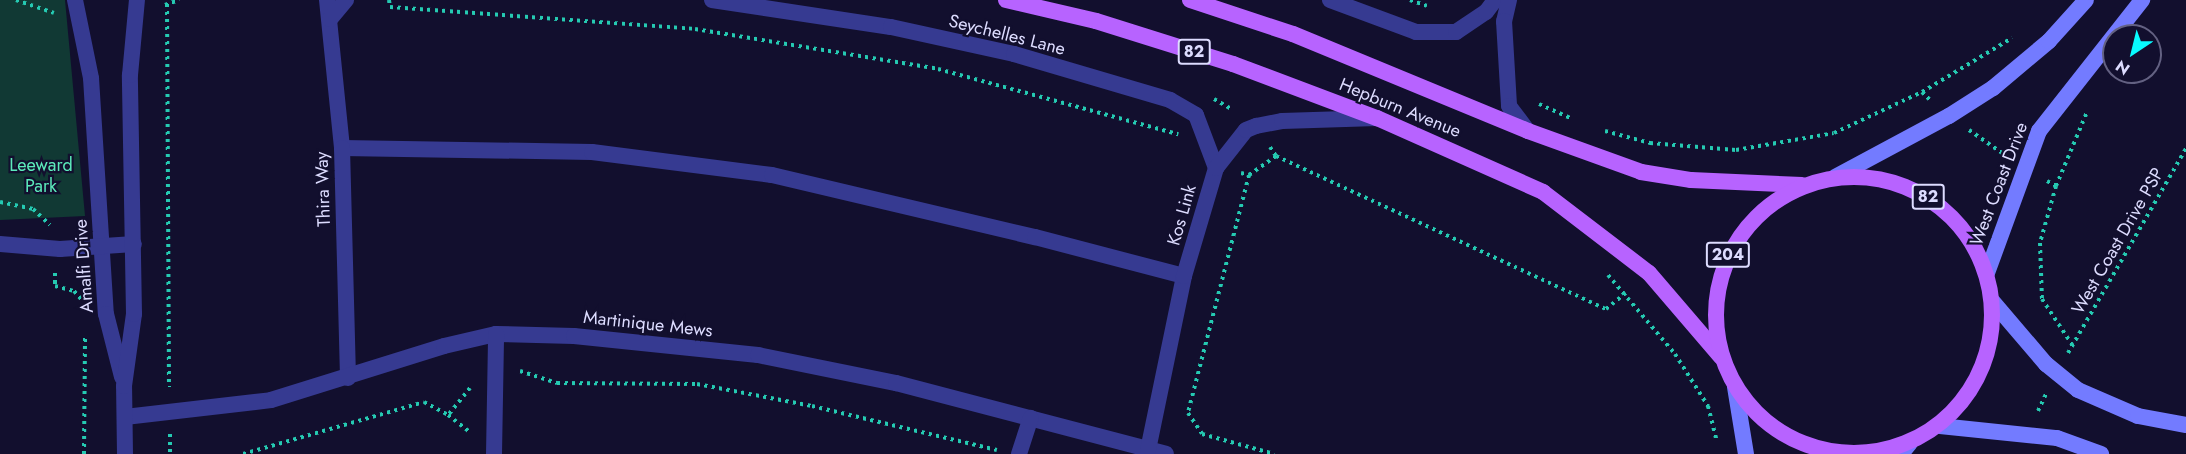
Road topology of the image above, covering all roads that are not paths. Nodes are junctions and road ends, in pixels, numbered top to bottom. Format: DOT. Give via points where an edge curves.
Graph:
graph roads {
  1 [pos="75,0"];
  2 [pos="136,0"];
  3 [pos="327,0"];
  4 [pos="346,0"];
  5 [pos="712,0"];
  6 [pos="1006,0"];
  7 [pos="1190,0"];
  8 [pos="1330,0"];
  9 [pos="1495,0"];
  10 [pos="1509,0"];
  11 [pos="2086,0"];
  12 [pos="2142,0"];
  13 [pos="330,19"];
  14 [pos="1377,118"];
  15 [pos="1528,131"];
  16 [pos="342,148"];
  17 [pos="1216,168"];
  18 [pos="1835,177"];
  19 [pos="1802,185"];
  20 [pos="0,244"];
  21 [pos="134,244"];
  22 [pos="102,246"];
  23 [pos="1987,273"];
  24 [pos="1184,276"];
  25 [pos="1993,302"];
  26 [pos="496,334"];
  27 [pos="1721,357"];
  28 [pos="348,378"];
  29 [pos="124,386"];
  30 [pos="1735,387"];
  31 [pos="125,417"];
  32 [pos="1031,418"];
  33 [pos="2186,425"];
  34 [pos="1940,426"];
  35 [pos="1905,448"];
  36 [pos="1148,450"];
  37 [pos="1012,453"];
  38 [pos="125,454"];
  39 [pos="494,454"];
  40 [pos="1166,454"];
  41 [pos="1746,454"];
  42 [pos="2101,454"];
  1 -- 22 [label="street, Amalfi Drive" via="91,78"];
  2 -- 21 [label="street, Amalfi Drive" via="130,75"];
  3 -- 13 [label="street, Thira Way"];
  4 -- 13 [label="street"];
  5 -- 17 [label="street, Seychelles Lane" via="776,6 903,29 1014,54 1170,100 1196,115"];
  6 -- 14 [label="main road, Hepburn Avenue / 82" via="1096,21 1233,64"];
  7 -- 15 [label="main road, Hepburn Avenue / 82" via="1293,34"];
  8 -- 9 [label="street" via="1416,32 1456,32 1486,12"];
  10 -- 15 [label="street" via="1504,21 1509,106"];
  11 -- 18 [label="main road" via="2049,41 1993,88 1949,117"];
  12 -- 23 [label="main road, West Coast Drive" via="2039,130"];
  13 -- 16 [label="street, Thira Way"];
  14 -- 17 [label="street, Kos Link" via="1282,121 1256,126 1246,130"];
  14 -- 27 [label="main road, Hepburn Avenue / 82" via="1544,192 1649,273"];
  15 -- 19 [label="main road, Hepburn Avenue / 82" via="1641,172 1691,180"];
  16 -- 24 [label="street" via="592,152 772,175"];
  16 -- 28 [label="street, Thira Way"];
  17 -- 24 [label="street, Kos Link"];
  18 -- 19 [label="main road, 82"];
  18 -- 23 [label="main road, 82" via="1883,179 1928,197 1964,230"];
  19 -- 27 [label="main road, 204" via="1758,213 1728,254 1715,305"];
  20 -- 22 [label="street"];
  21 -- 22 [label="street"];
  21 -- 29 [label="street, Amalfi Drive" via="134,314"];
  22 -- 29 [label="street, Amalfi Drive" via="106,314"];
  23 -- 25 [label="main road, 82"];
  24 -- 36 [label="street, Kos Link"];
  25 -- 33 [label="main road, 82" via="2055,372 2098,400 2138,416"];
  25 -- 34 [label="main road, 82" via="1990,349 1971,391"];
  26 -- 28 [label="street, Martinique Mews" via="444,346"];
  26 -- 32 [label="street, Martinique Mews" via="574,336 758,355 896,383"];
  26 -- 39 [label="street"];
  27 -- 30 [label="main road, 82"];
  28 -- 31 [label="street, Martinique Mews" via="271,400"];
  29 -- 31 [label="street, Amalfi Drive"];
  30 -- 35 [label="main road, 82" via="1756,413 1782,434 1812,448 1845,454"];
  30 -- 41 [label="main road"];
  31 -- 38 [label="street, Amalfi Drive"];
  32 -- 36 [label="street, Martinique Mews"];
  32 -- 37 [label="street"];
  34 -- 35 [label="main road, 82"];
  34 -- 42 [label="main road" via="2023,432 2057,438"];
  36 -- 40 [label="street, Martinique Mews"];
}
